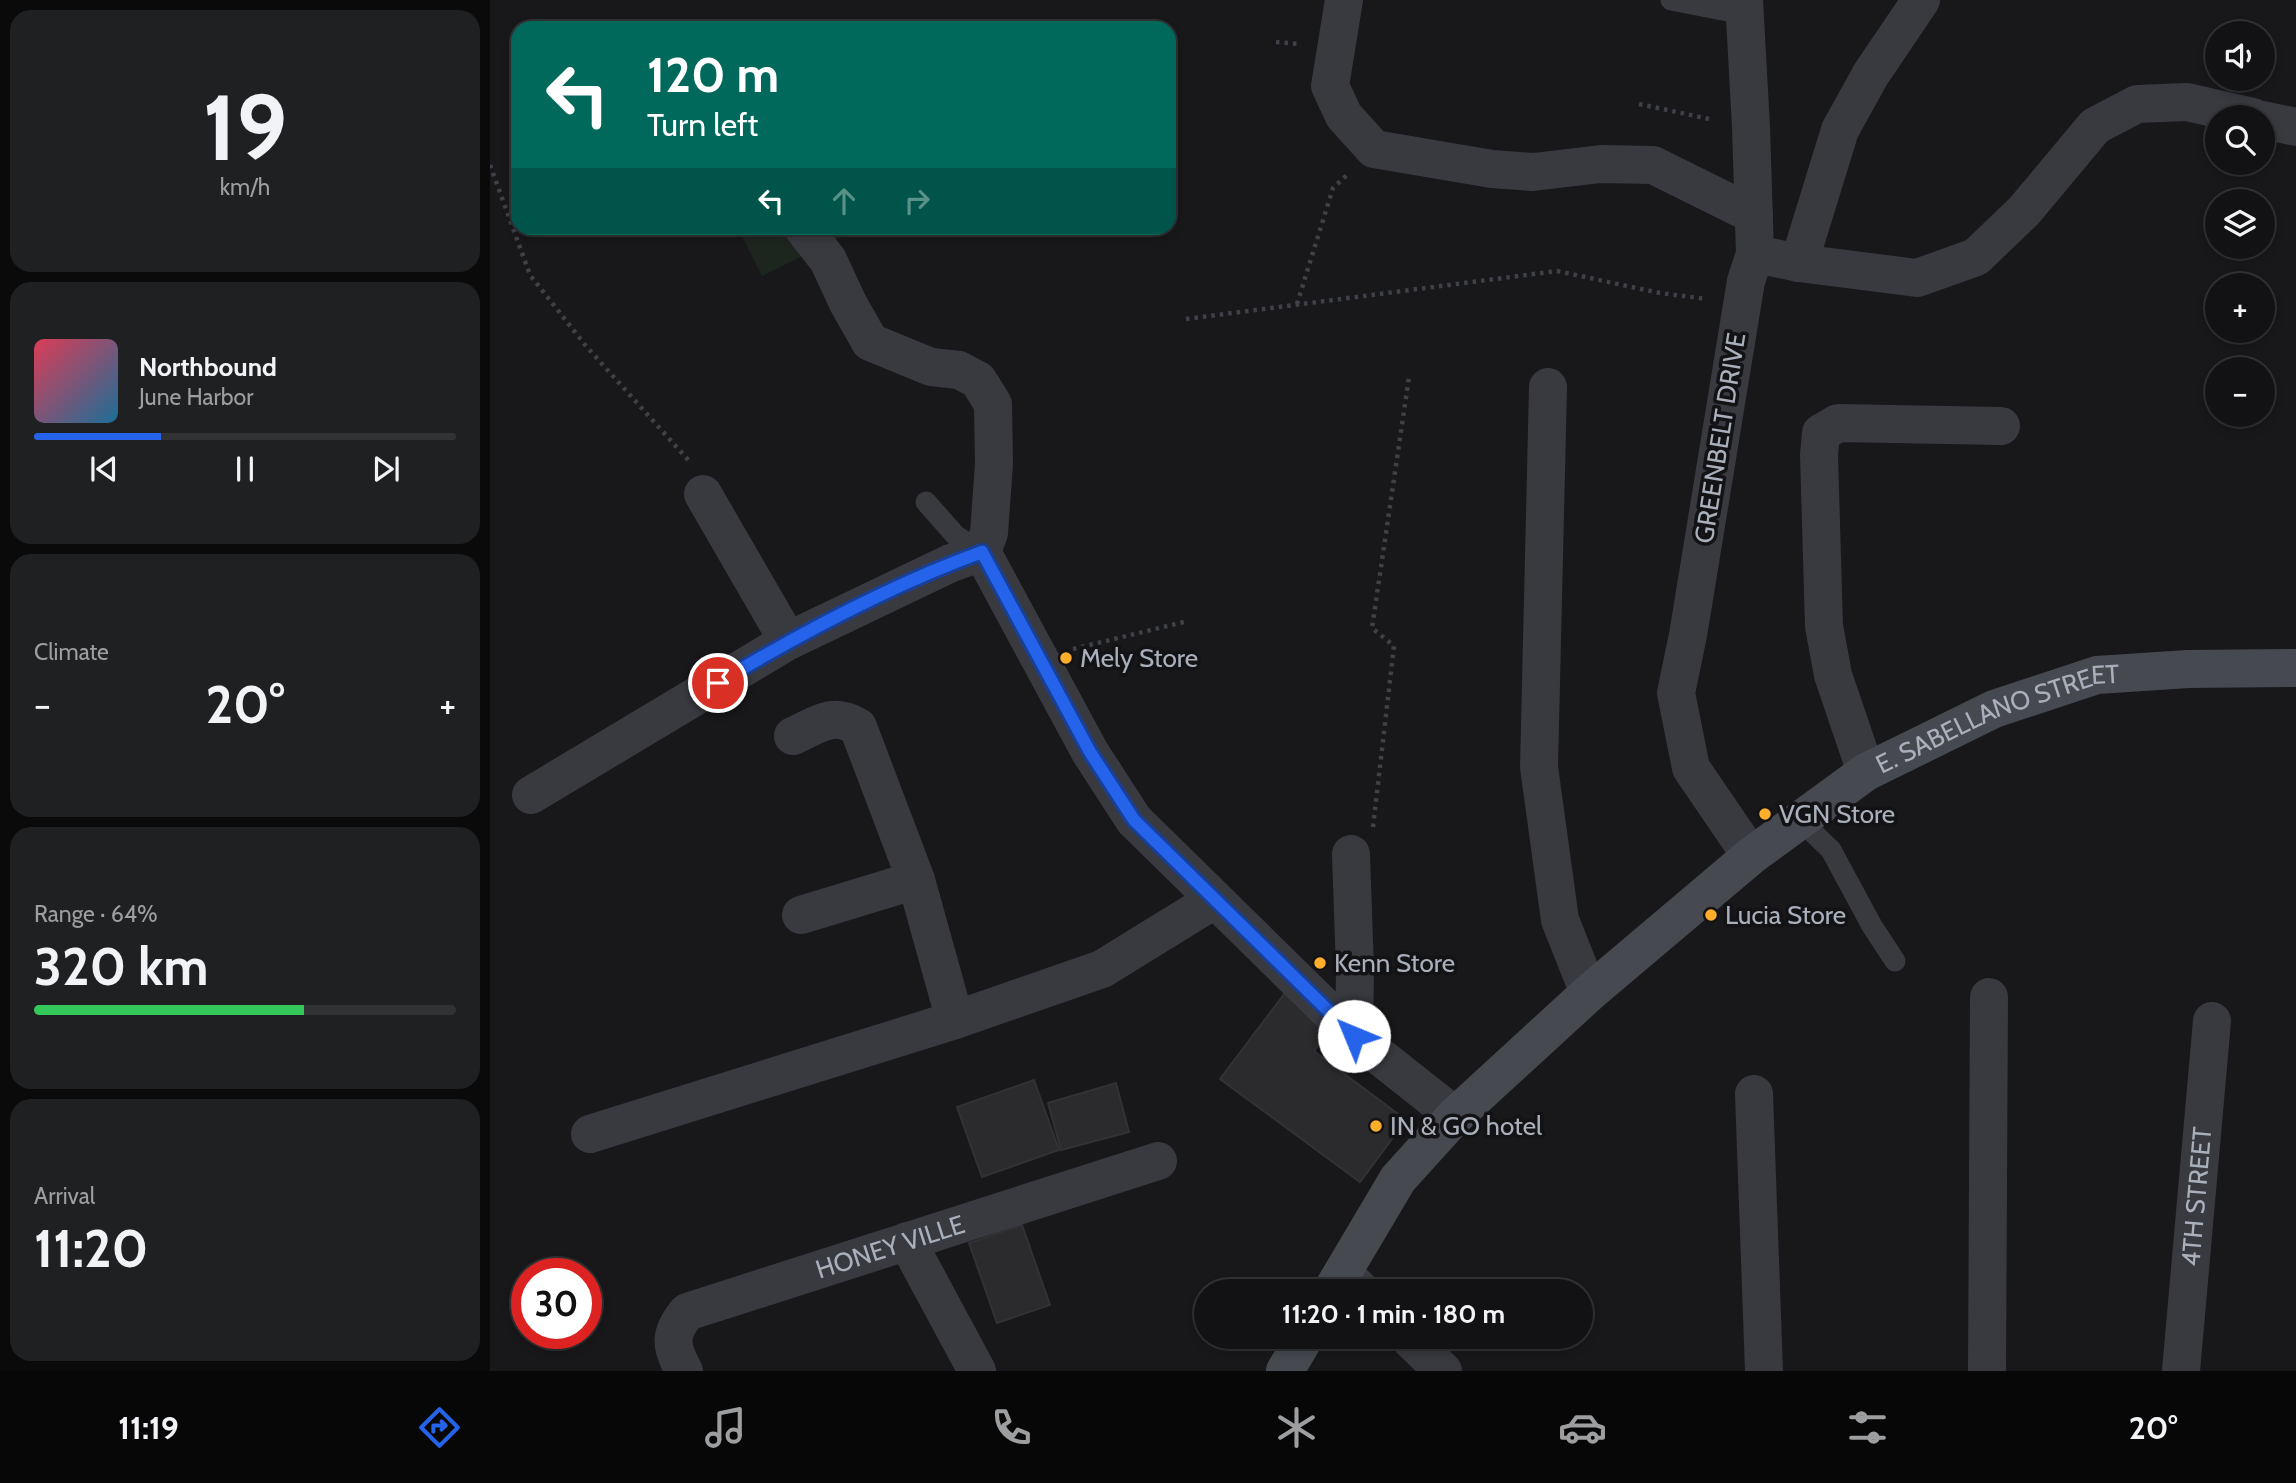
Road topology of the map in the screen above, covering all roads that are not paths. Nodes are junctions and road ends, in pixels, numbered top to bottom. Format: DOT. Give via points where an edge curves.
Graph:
graph roads {
  1 [pos="1344,0"];
  2 [pos="1671,0"];
  3 [pos="1921,0"];
  4 [pos="1743,7"];
  5 [pos="2205,106"];
  6 [pos="2275,123"];
  7 [pos="2296,127"];
  8 [pos="1754,215"];
  9 [pos="808,235"];
  10 [pos="1755,254"];
  11 [pos="1799,263"];
  12 [pos="1548,387"];
  13 [pos="2001,426"];
  14 [pos="704,495"];
  15 [pos="926,502"];
  16 [pos="982,552"];
  17 [pos="788,641"];
  18 [pos="2296,668"];
  19 [pos="793,736"];
  20 [pos="1867,772"];
  21 [pos="531,795"];
  22 [pos="1800,820"];
  23 [pos="1351,854"];
  24 [pos="1751,856"];
  25 [pos="916,880"];
  26 [pos="1214,900"];
  27 [pos="801,915"];
  28 [pos="1895,961"];
  29 [pos="1589,993"];
  30 [pos="1989,997"];
  31 [pos="955,1020"];
  32 [pos="2212,1021"];
  33 [pos="1354,1036"];
  34 [pos="1754,1094"];
  35 [pos="1454,1116"];
  36 [pos="590,1134"];
  37 [pos="1158,1161"];
  38 [pos="907,1241"];
  39 [pos="1348,1279"];
  40 [pos="1298,1349"];
  41 [pos="1420,1349"];
  42 [pos="684,1371"];
  43 [pos="977,1371"];
  44 [pos="1285,1371"];
  45 [pos="1443,1371"];
  46 [pos="1764,1371"];
  47 [pos="1987,1371"];
  48 [pos="2181,1371"];
  1 -- 8 [label="street" via="1330,86 1344,116 1374,149 1533,172 1601,164 1653,165"];
  2 -- 4 [label="lane"];
  3 -- 11 [label="street" via="1840,130"];
  4 -- 8 [label="street, GREENBELT DRIVE"];
  5 -- 11 [label="street" via="2187,102 2137,104 2095,125 2024,211 1976,257 1917,278"];
  6 -- 7 [label="street"];
  8 -- 10 [label="street, GREENBELT DRIVE"];
  9 -- 16 [label="street" via="828,260 870,342 931,367 969,375 978,380 993,404 989,533"];
  10 -- 11 [label="street"];
  10 -- 24 [label="street, GREENBELT DRIVE" via="1742,303 1676,693 1691,768"];
  12 -- 29 [label="street" via="1539,767 1560,920"];
  13 -- 20 [label="street" via="1838,423 1821,433 1824,626 1833,675"];
  14 -- 17 [label="street"];
  15 -- 16 [label="lane" via="956,536"];
  16 -- 17 [label="street"];
  16 -- 26 [label="street" via="1090,752 1134,820"];
  17 -- 21 [label="street"];
  18 -- 20 [label="street, E. SABELLANO STREET" via="2097,675 1994,709"];
  19 -- 25 [label="street" via="829,720 844,719 858,727"];
  20 -- 22 [label="street, E. SABELLANO STREET"];
  22 -- 24 [label="street, E. SABELLANO STREET"];
  22 -- 28 [label="lane" via="1831,850"];
  23 -- 33 [label="street"];
  24 -- 29 [label="street, E. SABELLANO STREET"];
  25 -- 27 [label="street"];
  25 -- 31 [label="street"];
  26 -- 31 [label="street" via="1102,969"];
  26 -- 33 [label="street"];
  29 -- 35 [label="street, E. SABELLANO STREET"];
  30 -- 47 [label="street"];
  31 -- 36 [label="street"];
  32 -- 48 [label="street, 4TH STREET"];
  33 -- 35 [label="street"];
  34 -- 46 [label="street"];
  35 -- 39 [label="street, E. SABELLANO STREET" via="1398,1179"];
  37 -- 38 [label="street, HONEY VILLE"];
  38 -- 42 [label="street, HONEY VILLE" via="687,1312 674,1328 674,1353"];
  38 -- 43 [label="street"];
  40 -- 44 [label="street"];
  41 -- 45 [label="street"];
}
